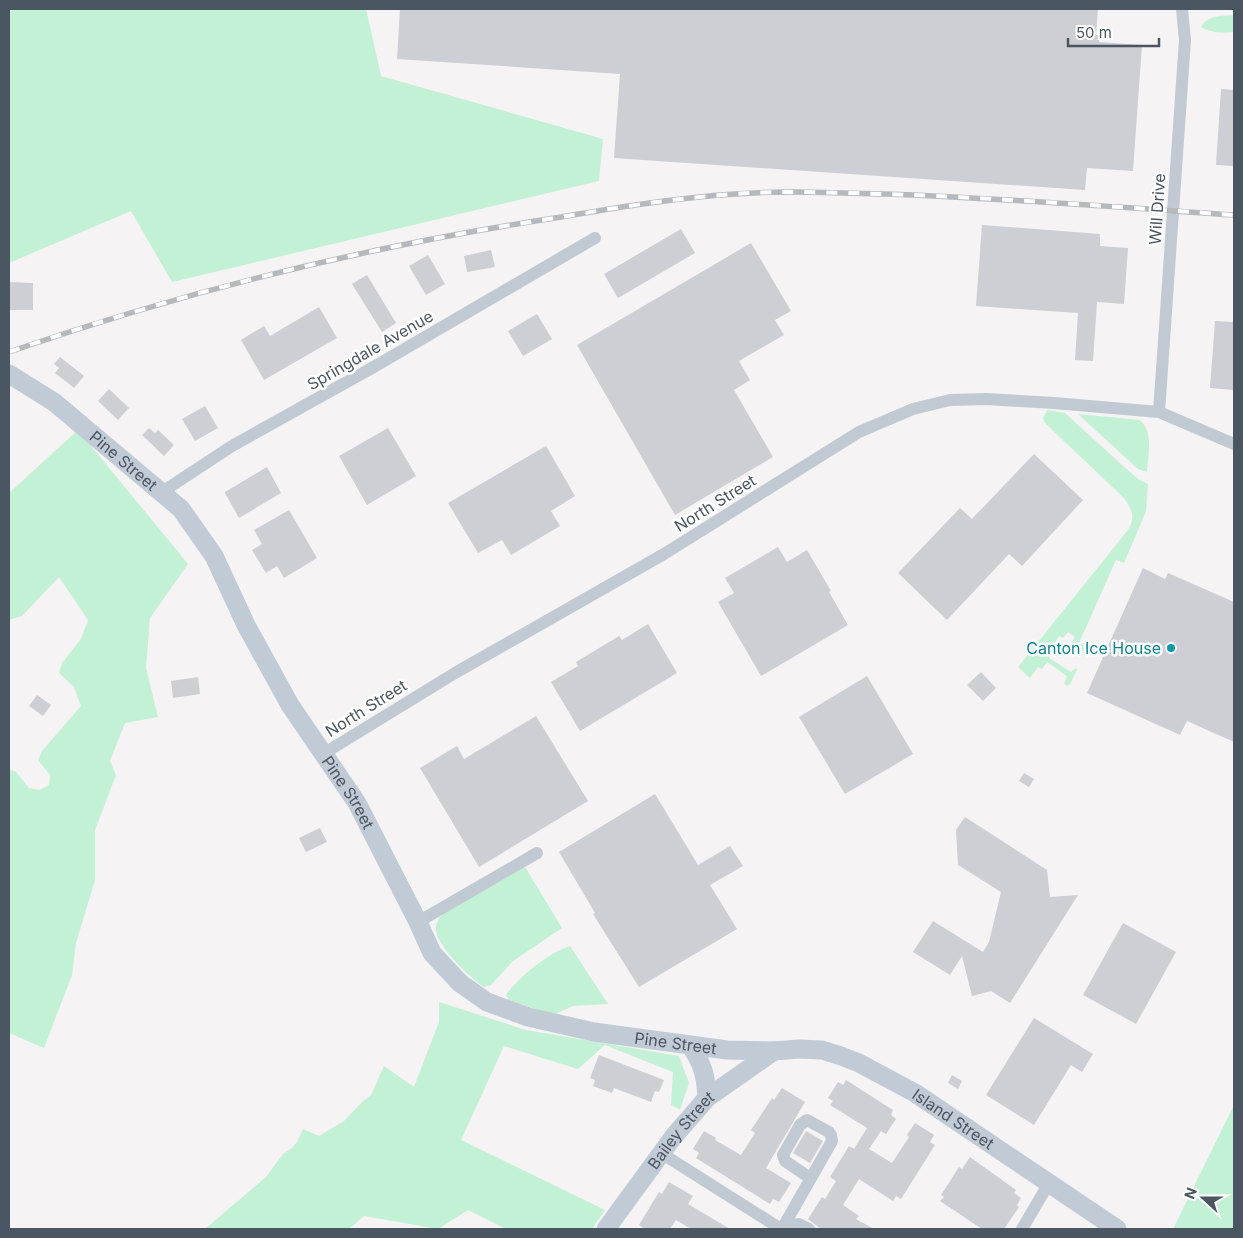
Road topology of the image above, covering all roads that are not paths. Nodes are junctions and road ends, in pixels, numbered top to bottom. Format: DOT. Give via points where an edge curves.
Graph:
graph roads {
  1 [pos="1182,9"];
  2 [pos="595,238"];
  3 [pos="10,379"];
  4 [pos="1159,412"];
  5 [pos="1234,444"];
  6 [pos="162,492"];
  7 [pos="323,754"];
  8 [pos="537,853"];
  9 [pos="418,922"];
  10 [pos="690,1046"];
  11 [pos="774,1050"];
  12 [pos="707,1098"];
  13 [pos="661,1153"];
  14 [pos="810,1178"];
  15 [pos="1049,1183"];
  16 [pos="606,1229"];
  17 [pos="781,1229"];
  18 [pos="787,1229"];
  19 [pos="809,1229"];
  20 [pos="1022,1229"];
  21 [pos="1117,1229"];
  1 -- 4 [label="street, Will Drive" via="1186,40"];
  2 -- 6 [label="street, Springdale Avenue" via="232,446"];
  3 -- 6 [label="street, Pine Street" via="54,402"];
  4 -- 5 [label="street, North Street"];
  4 -- 7 [label="street, North Street" via="986,399 950,400 888,418 859,432 664,554 455,673"];
  6 -- 7 [label="street, Pine Street" via="181,510 214,556 246,625 290,705"];
  7 -- 9 [label="street, Pine Street" via="357,802"];
  8 -- 9 [label="street"];
  9 -- 10 [label="street, Pine Street" via="432,953 460,983 487,1002 556,1024"];
  10 -- 11 [label="street, Pine Street"];
  10 -- 12 [label="street" via="706,1076"];
  11 -- 12 [label="street, Bailey Street"];
  11 -- 15 [label="street, Island Street" via="822,1050 859,1063 915,1093"];
  12 -- 13 [label="street, Bailey Street"];
  13 -- 16 [label="street, Bailey Street"];
  13 -- 17 [label="street"];
  14 -- 14 [label="street" via="832,1138 829,1132 807,1120 800,1125 783,1156 785,1161"];
  14 -- 17 [label="street"];
  15 -- 20 [label="street"];
  15 -- 21 [label="street, Island Street"];
  18 -- 19 [label="street" via="799,1224"];
}
